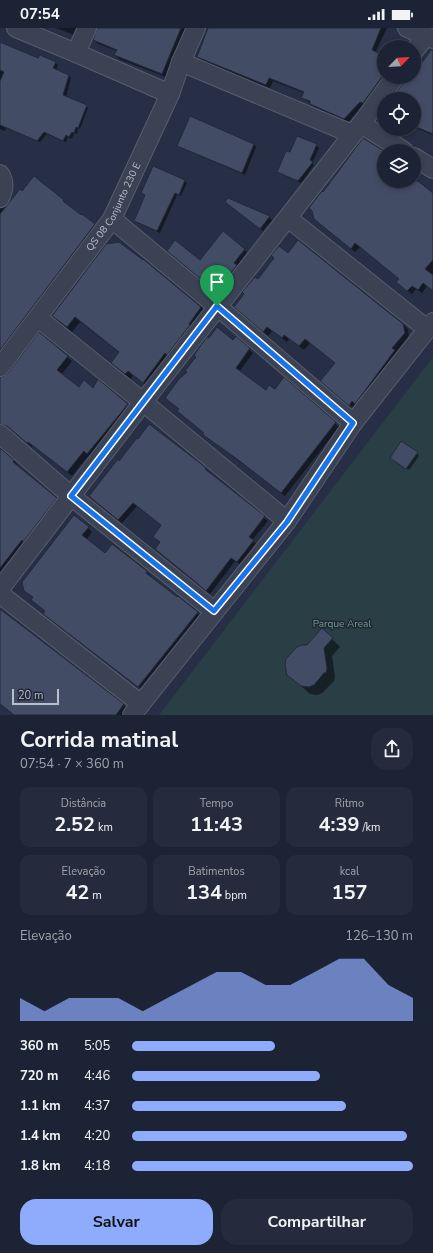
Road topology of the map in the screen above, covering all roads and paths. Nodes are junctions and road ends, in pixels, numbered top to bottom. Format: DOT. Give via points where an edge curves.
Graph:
graph roads {
  1 [pos="16,28"];
  2 [pos="87,28"];
  3 [pos="196,28"];
  4 [pos="406,28"];
  5 [pos="429,37"];
  6 [pos="421,44"];
  7 [pos="76,53"];
  8 [pos="181,62"];
  9 [pos="390,84"];
  10 [pos="170,94"];
  11 [pos="357,129"];
  12 [pos="389,144"];
  13 [pos="421,162"];
  14 [pos="433,170"];
  15 [pos="0,174"];
  16 [pos="0,198"];
  17 [pos="288,218"];
  18 [pos="112,219"];
  19 [pos="217,306"];
  20 [pos="38,318"];
  21 [pos="430,325"];
  22 [pos="0,367"];
  23 [pos="143,402"];
  24 [pos="353,423"];
  25 [pos="0,434"];
  26 [pos="71,496"];
  27 [pos="287,522"];
  28 [pos="0,589"];
  29 [pos="0,594"];
  30 [pos="214,611"];
  31 [pos="137,709"];
  1 -- 7 [label="street"];
  2 -- 7 [label="street"];
  3 -- 8 [label="street, QS 08 Conjunto 230 E"];
  4 -- 5 [label="street"];
  5 -- 6 [label="street"];
  7 -- 10 [label="street"];
  8 -- 10 [label="street, QS 08 Conjunto 230 E"];
  8 -- 11 [label="street"];
  9 -- 11 [label="street"];
  10 -- 18 [label="street, QS 08 Conjunto 230 E"];
  11 -- 12 [label="street"];
  11 -- 17 [label="street"];
  13 -- 14 [label="street"];
  15 -- 16 [label="street" via="4,182"];
  17 -- 19 [label="street"];
  17 -- 21 [label="street"];
  18 -- 19 [label="street"];
  18 -- 20 [label="street, QS 08 Conjunto 230 E"];
  19 -- 23 [label="street"];
  19 -- 24 [label="street"];
  20 -- 22 [label="street, QS 08 Conjunto 230 E"];
  20 -- 23 [label="street"];
  21 -- 24 [label="street"];
  23 -- 26 [label="street"];
  23 -- 27 [label="street"];
  24 -- 27 [label="street"];
  25 -- 26 [label="street"];
  26 -- 28 [label="street"];
  26 -- 30 [label="street"];
  27 -- 30 [label="street"];
  29 -- 31 [label="street"];
  30 -- 31 [label="street"];
}
